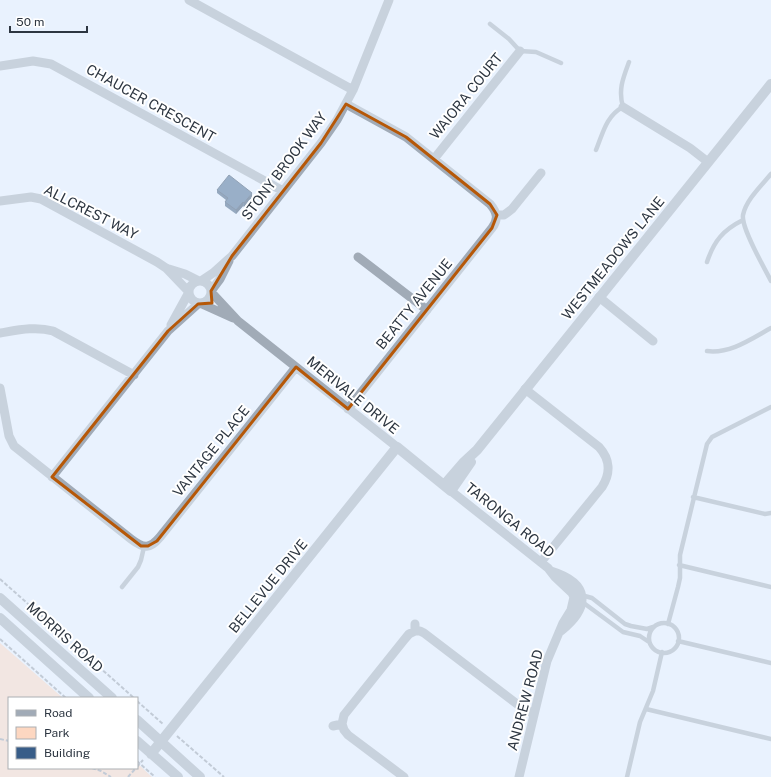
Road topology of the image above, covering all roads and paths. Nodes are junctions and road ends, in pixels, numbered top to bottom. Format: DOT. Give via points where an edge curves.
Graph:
graph roads {
  1 [pos="189,0"];
  2 [pos="389,0"];
  3 [pos="490,24"];
  4 [pos="520,51"];
  5 [pos="629,62"];
  6 [pos="561,63"];
  7 [pos="0,66"];
  8 [pos="771,84"];
  9 [pos="353,90"];
  10 [pos="346,104"];
  11 [pos="623,107"];
  12 [pos="596,150"];
  13 [pos="434,159"];
  14 [pos="708,162"];
  15 [pos="541,173"];
  16 [pos="771,174"];
  17 [pos="283,191"];
  18 [pos="0,201"];
  19 [pos="497,215"];
  20 [pos="742,220"];
  21 [pos="232,256"];
  22 [pos="358,257"];
  23 [pos="707,262"];
  24 [pos="166,268"];
  25 [pos="771,280"];
  26 [pos="200,281"];
  27 [pos="188,292"];
  28 [pos="211,292"];
  29 [pos="599,297"];
  30 [pos="200,304"];
  31 [pos="427,310"];
  32 [pos="238,321"];
  33 [pos="771,328"];
  34 [pos="168,331"];
  35 [pos="0,333"];
  36 [pos="654,341"];
  37 [pos="707,351"];
  38 [pos="296,367"];
  39 [pos="134,375"];
  40 [pos="0,388"];
  41 [pos="526,389"];
  42 [pos="771,408"];
  43 [pos="348,409"];
  44 [pos="397,447"];
  45 [pos="52,476"];
  46 [pos="448,488"];
  47 [pos="693,497"];
  48 [pos="771,513"];
  49 [pos="144,547"];
  50 [pos="541,562"];
  51 [pos="679,565"];
  52 [pos="0,579"];
  53 [pos="122,587"];
  54 [pos="771,587"];
  55 [pos="0,598"];
  56 [pos="580,598"];
  57 [pos="0,618"];
  58 [pos="668,624"];
  59 [pos="654,627"];
  60 [pos="0,639"];
  61 [pos="678,641"];
  62 [pos="649,642"];
  63 [pos="662,652"];
  64 [pos="771,663"];
  65 [pos="65,697"];
  66 [pos="88,697"];
  67 [pos="111,697"];
  68 [pos="133,697"];
  69 [pos="138,701"];
  70 [pos="646,709"];
  71 [pos="534,714"];
  72 [pos="138,721"];
  73 [pos="171,731"];
  74 [pos="771,739"];
  75 [pos="138,742"];
  76 [pos="161,742"];
  77 [pos="151,754"];
  78 [pos="138,762"];
  79 [pos="95,769"];
  80 [pos="135,769"];
  81 [pos="111,777"];
  82 [pos="128,777"];
  83 [pos="155,777"];
  84 [pos="178,777"];
  85 [pos="200,777"];
  86 [pos="224,777"];
  87 [pos="404,777"];
  88 [pos="519,777"];
  89 [pos="627,777"];
  1 -- 9 [label="street"];
  2 -- 9 [label="street, STONY BROOK WAY"];
  3 -- 4 [label="lane, WAIORA COURT"];
  4 -- 6 [label="lane, WAIORA COURT" via="536,52"];
  4 -- 13 [label="street, WAIORA COURT"];
  5 -- 11 [label="lane" via="620,90"];
  7 -- 17 [label="street, CHAUCER CRESCENT" via="32,61 50,64"];
  8 -- 14 [label="street, WESTMEADOWS LANE"];
  9 -- 10 [label="street, STONY BROOK WAY"];
  10 -- 13 [label="street" via="397,132"];
  10 -- 17 [label="street, STONY BROOK WAY" via="325,138"];
  11 -- 12 [label="lane" via="610,117"];
  11 -- 14 [label="street"];
  13 -- 19 [label="street" via="490,204"];
  14 -- 29 [label="street, WESTMEADOWS LANE"];
  15 -- 19 [label="street" via="512,209"];
  16 -- 20 [label="lane" via="750,200"];
  17 -- 21 [label="street, STONY BROOK WAY"];
  18 -- 24 [label="street, ALLCREST WAY" via="31,197 41,199"];
  19 -- 31 [label="street, BEATTY AVENUE" via="497,221 492,228"];
  20 -- 23 [label="lane" via="722,234"];
  20 -- 25 [label="lane"];
  21 -- 26 [label="street, STONY BROOK WAY"];
  21 -- 28 [label="street, STONY BROOK WAY"];
  22 -- 31 [label="street"];
  24 -- 26 [label="street, ALLCREST WAY"];
  24 -- 27 [label="street, ALLCREST WAY"];
  26 -- 27 [label="street" via="192,284"];
  26 -- 28 [label="street" via="208,284"];
  27 -- 30 [label="street" via="192,300"];
  27 -- 34 [label="street"];
  28 -- 30 [label="street" via="208,300"];
  28 -- 32 [label="street, MERIVALE DRIVE"];
  29 -- 36 [label="street"];
  29 -- 41 [label="street, WESTMEADOWS LANE"];
  30 -- 32 [label="street, MERIVALE DRIVE"];
  30 -- 34 [label="street"];
  31 -- 43 [label="street, BEATTY AVENUE"];
  32 -- 38 [label="street, MERIVALE DRIVE"];
  33 -- 37 [label="lane" via="730,349 721,352"];
  34 -- 39 [label="street"];
  35 -- 39 [label="street" via="45,328"];
  38 -- 43 [label="street, MERIVALE DRIVE"];
  38 -- 49 [label="street, VANTAGE PLACE" via="157,541 151,546"];
  39 -- 45 [label="street"];
  40 -- 45 [label="street" via="11,440 19,450"];
  41 -- 46 [label="street, WESTMEADOWS LANE" via="477,450 463,463"];
  41 -- 50 [label="street" via="599,447 608,463 607,476 602,487"];
  42 -- 47 [label="lane" via="709,440"];
  43 -- 44 [label="street, MERIVALE DRIVE"];
  44 -- 46 [label="street, MERIVALE DRIVE"];
  44 -- 73 [label="street, BELLEVUE DRIVE"];
  45 -- 49 [label="street" via="131,540"];
  46 -- 50 [label="street, TARONGA ROAD"];
  47 -- 48 [label="lane" via="765,514"];
  47 -- 51 [label="lane"];
  49 -- 53 [label="lane" via="138,567"];
  50 -- 56 [label="street, TARONGA ROAD"];
  51 -- 54 [label="lane"];
  51 -- 58 [label="lane" via="680,578"];
  52 -- 68 [label="path"];
  55 -- 67 [label="street, MORRIS ROAD"];
  56 -- 59 [label="lane, TARONGA ROAD" via="592,598 624,624 648,629"];
  56 -- 62 [label="lane, TARONGA ROAD" via="623,632 640,636"];
  56 -- 71 [label="street, ANDREW ROAD" via="563,623 547,660"];
  57 -- 66 [label="street, MORRIS ROAD"];
  58 -- 59 [label="lane"];
  58 -- 61 [label="lane" via="676,631"];
  59 -- 62 [label="lane" via="650,632"];
  60 -- 65 [label="path"];
  61 -- 63 [label="lane" via="672,650"];
  61 -- 64 [label="lane"];
  62 -- 63 [label="lane" via="654,649"];
  63 -- 70 [label="lane"];
  69 -- 73 [label="path"];
  70 -- 74 [label="lane"];
  70 -- 89 [label="lane" via="640,722"];
  71 -- 87 [label="street" via="415,628 338,725"];
  71 -- 88 [label="street, ANDREW ROAD"];
  72 -- 76 [label="street"];
  73 -- 76 [label="street, BELLEVUE DRIVE"];
  73 -- 86 [label="path"];
  75 -- 77 [label="street"];
  76 -- 77 [label="street, BELLEVUE DRIVE"];
  76 -- 85 [label="street"];
  77 -- 84 [label="street"];
  78 -- 83 [label="path"];
  79 -- 81 [label="path"];
  80 -- 82 [label="path"];
}
